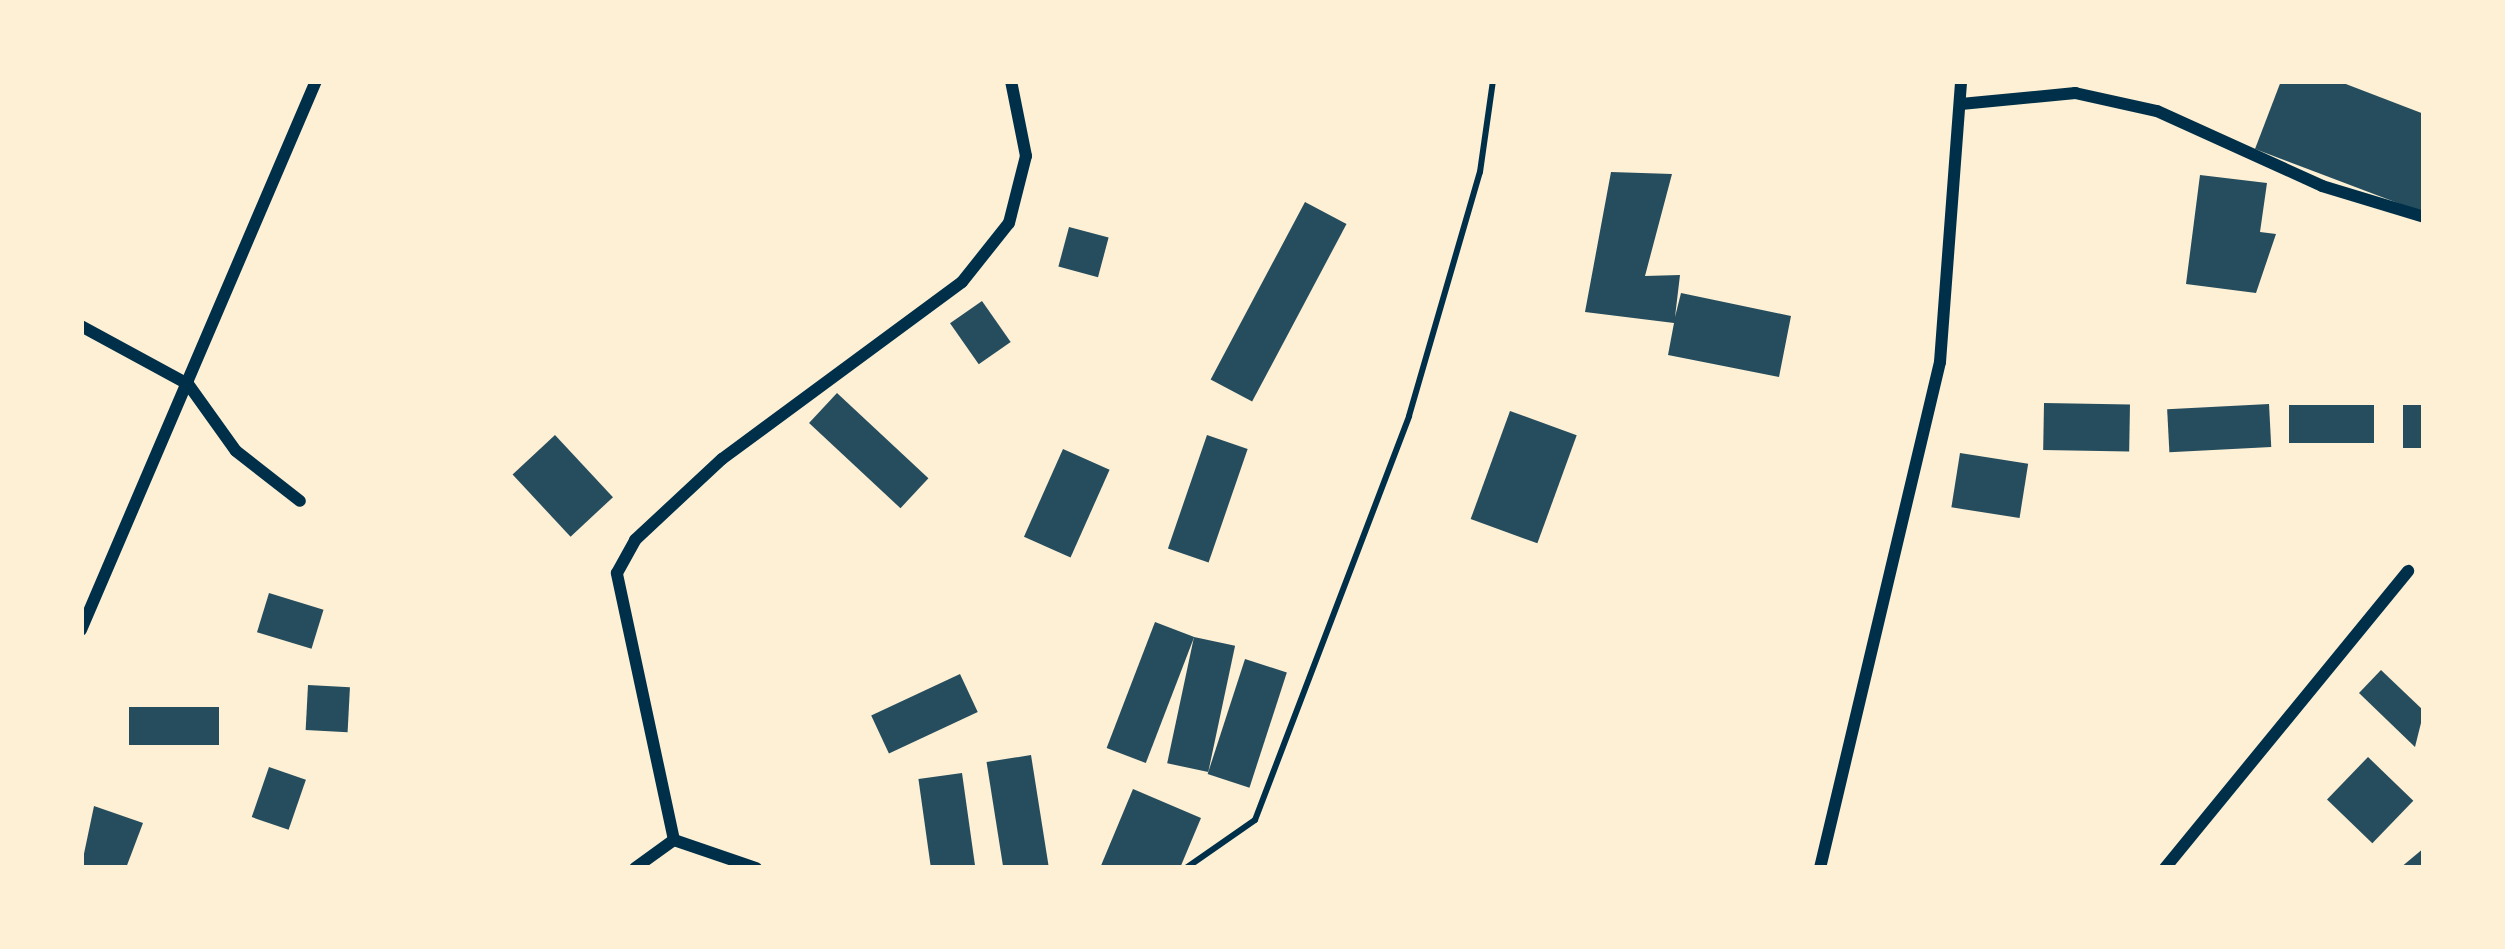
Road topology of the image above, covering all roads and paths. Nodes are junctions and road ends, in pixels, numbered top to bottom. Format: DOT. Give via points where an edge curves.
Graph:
graph roads {
  1 [pos="316,81"];
  2 [pos="1011,81"];
  3 [pos="1493,81"];
  4 [pos="1961,81"];
  5 [pos="1961,104"];
  6 [pos="2424,217"];
  7 [pos="81,326"];
  8 [pos="188,384"];
  9 [pos="300,501"];
  10 [pos="2408,571"];
  11 [pos="86,606"];
  12 [pos="81,630"];
  13 [pos="674,840"];
  14 [pos="635,868"];
  15 [pos="756,868"];
  16 [pos="1186,868"];
  17 [pos="1820,868"];
  18 [pos="2165,868"];
  1 -- 8 [label="street"];
  2 -- 13 [label="street" via="1026,156 1009,223 962,282 722,459 635,540 617,573"];
  3 -- 16 [label="path" via="1480,172 1409,416 1255,820"];
  4 -- 5 [label="street"];
  5 -- 6 [label="street" via="2075,93 2157,111 2322,186"];
  5 -- 17 [label="street" via="1940,362"];
  7 -- 8 [label="street"];
  8 -- 9 [label="street" via="236,452"];
  8 -- 11 [label="street"];
  10 -- 18 [label="street"];
  11 -- 12 [label="street"];
  13 -- 14 [label="street"];
  13 -- 15 [label="street"];
}
